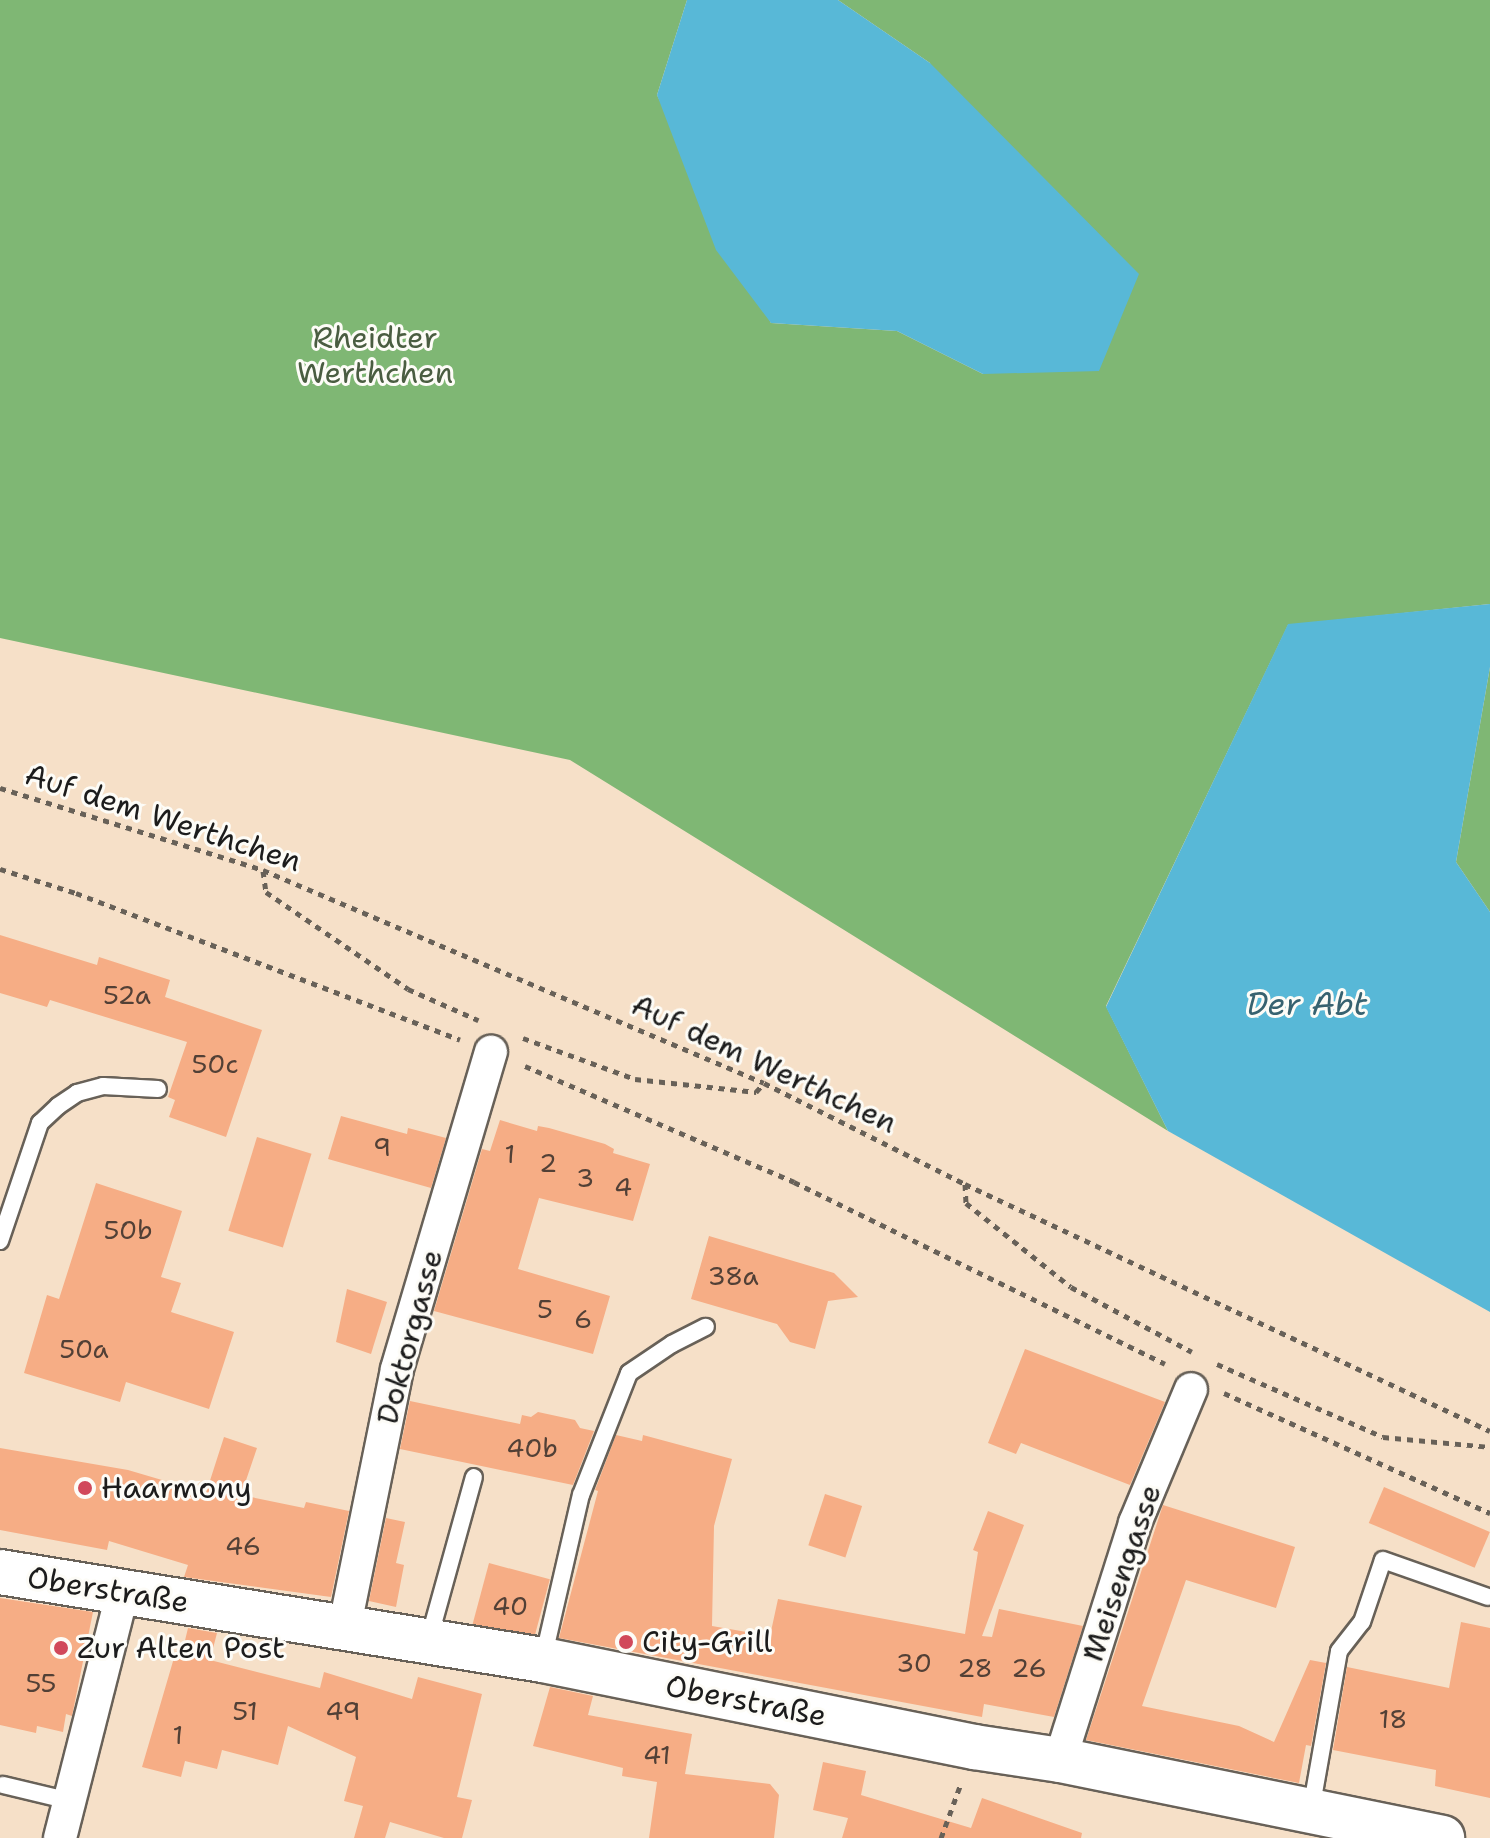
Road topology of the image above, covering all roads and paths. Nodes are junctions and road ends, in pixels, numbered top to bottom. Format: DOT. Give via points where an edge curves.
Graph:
graph roads {
  1 [pos="0,788"];
  2 [pos="0,869"];
  3 [pos="263,870"];
  4 [pos="495,1041"];
  5 [pos="764,1083"];
  6 [pos="158,1089"];
  7 [pos="965,1184"];
  8 [pos="0,1241"];
  9 [pos="706,1327"];
  10 [pos="1194,1384"];
  11 [pos="1490,1431"];
  12 [pos="1490,1447"];
  13 [pos="474,1477"];
  14 [pos="1490,1513"];
  15 [pos="0,1572"];
  16 [pos="122,1594"];
  17 [pos="1488,1597"];
  18 [pos="345,1625"];
  19 [pos="428,1640"];
  20 [pos="543,1660"];
  21 [pos="974,1747"];
  22 [pos="1060,1760"];
  23 [pos="3,1785"];
  24 [pos="70,1801"];
  25 [pos="1311,1811"];
  26 [pos="60,1838"];
  27 [pos="941,1838"];
  28 [pos="1442,1838"];
  1 -- 3 [label="path, Auf dem Werthchen"];
  2 -- 4 [label="path"];
  3 -- 4 [label="path" via="266,892"];
  3 -- 5 [label="path, Auf dem Werthchen"];
  4 -- 5 [label="path" via="635,1079 756,1092"];
  4 -- 10 [label="path" via="794,1182"];
  4 -- 18 [label="street, Doktorgasse" via="397,1369"];
  5 -- 7 [label="path, Auf dem Werthchen"];
  6 -- 8 [label="lane" via="103,1086 77,1093 40,1123"];
  7 -- 11 [label="path, Auf dem Werthchen"];
  7 -- 12 [label="path" via="966,1203 1071,1287 1205,1359 1383,1437"];
  9 -- 20 [label="lane" via="629,1373 581,1495"];
  10 -- 14 [label="path"];
  10 -- 22 [label="street, Meisengasse" via="1135,1523"];
  13 -- 19 [label="lane"];
  15 -- 16 [label="street, Oberstraße"];
  16 -- 18 [label="street, Oberstraße"];
  16 -- 24 [label="street"];
  17 -- 25 [label="lane" via="1383,1560 1362,1622 1339,1651"];
  18 -- 19 [label="street, Oberstraße"];
  19 -- 20 [label="street, Oberstraße"];
  20 -- 21 [label="street, Oberstraße"];
  21 -- 22 [label="street, Oberstraße"];
  21 -- 27 [label="path"];
  22 -- 25 [label="street, Oberstraße"];
  23 -- 24 [label="lane"];
  24 -- 26 [label="street"];
  25 -- 28 [label="street, Oberstraße"];
}
